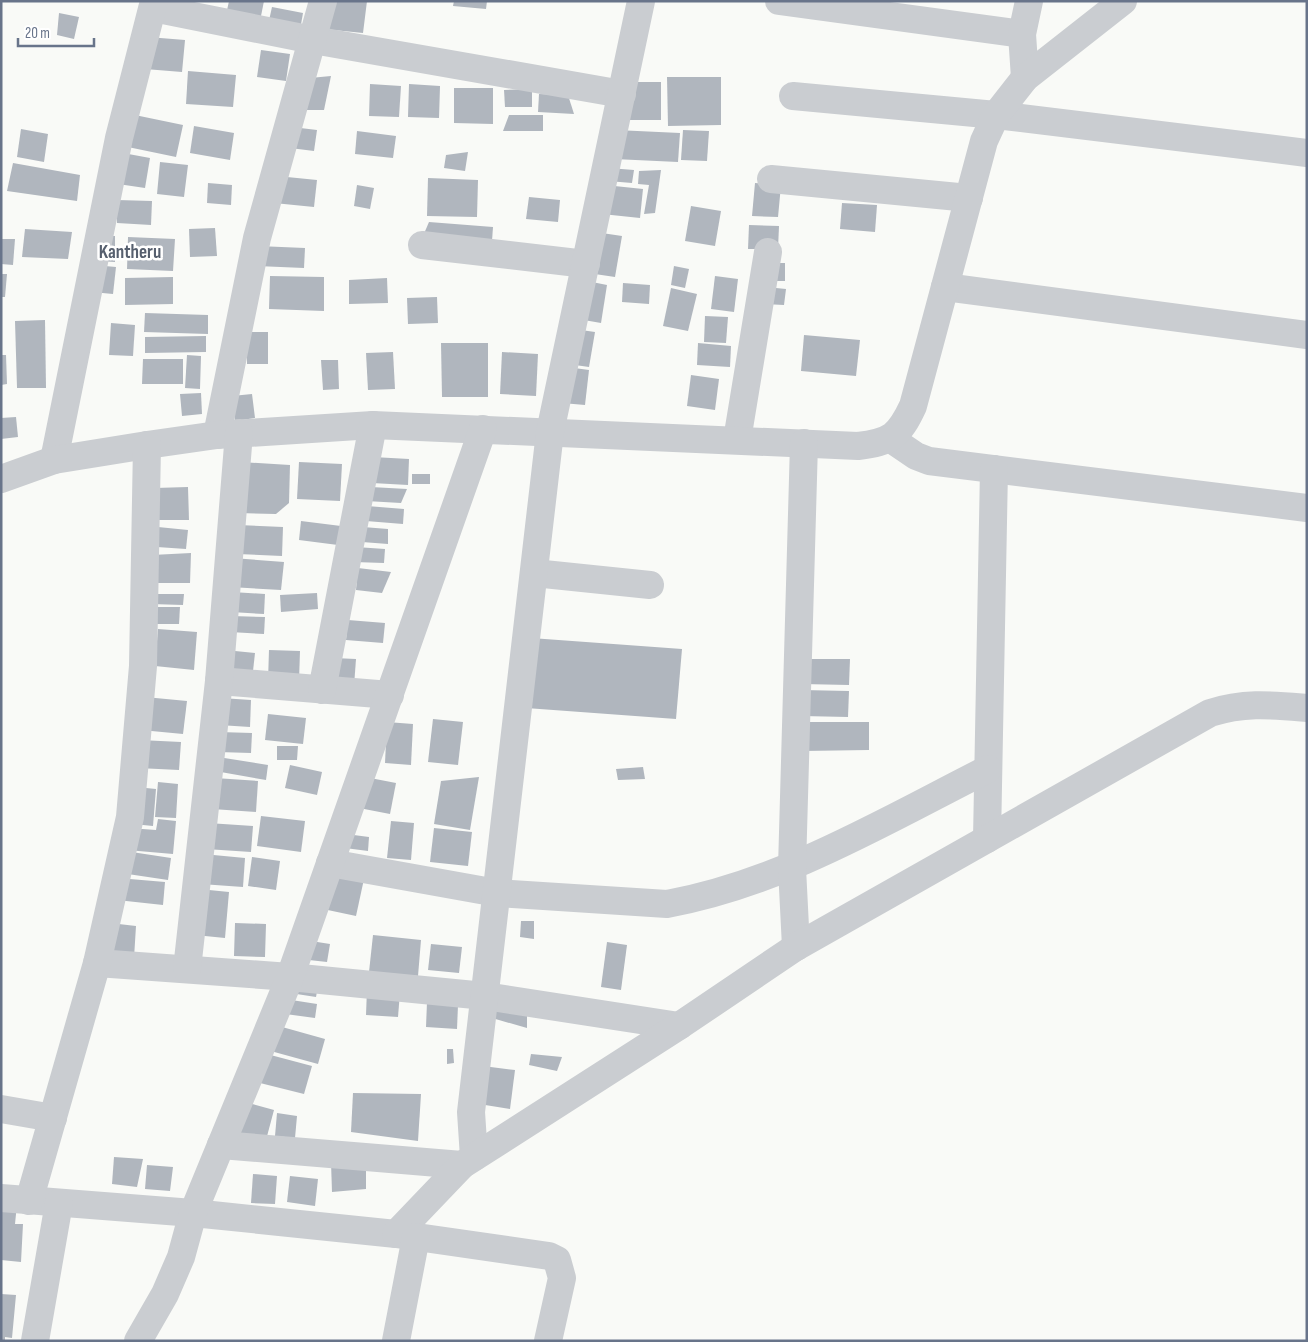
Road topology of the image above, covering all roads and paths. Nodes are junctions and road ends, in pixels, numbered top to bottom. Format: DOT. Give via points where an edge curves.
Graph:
graph roads {
  1 [pos="323,1"];
  2 [pos="641,1"];
  3 [pos="779,1"];
  4 [pos="1030,1"];
  5 [pos="1123,1"];
  6 [pos="153,4"];
  7 [pos="1022,34"];
  8 [pos="313,40"];
  9 [pos="1025,78"];
  10 [pos="622,94"];
  11 [pos="793,96"];
  12 [pos="996,115"];
  13 [pos="1307,154"];
  14 [pos="771,179"];
  15 [pos="969,198"];
  16 [pos="422,245"];
  17 [pos="768,252"];
  18 [pos="586,264"];
  19 [pos="945,287"];
  20 [pos="1307,335"];
  21 [pos="373,425"];
  22 [pos="483,429"];
  23 [pos="550,432"];
  24 [pos="228,434"];
  25 [pos="891,439"];
  26 [pos="737,440"];
  27 [pos="804,443"];
  28 [pos="147,445"];
  29 [pos="54,460"];
  30 [pos="994,469"];
  31 [pos="1,479"];
  32 [pos="1307,508"];
  33 [pos="534,573"];
  34 [pos="650,586"];
  35 [pos="219,681"];
  36 [pos="322,690"];
  37 [pos="390,694"];
  38 [pos="1307,708"];
  39 [pos="988,769"];
  40 [pos="986,839"];
  41 [pos="330,864"];
  42 [pos="792,868"];
  43 [pos="497,893"];
  44 [pos="796,947"];
  45 [pos="97,963"];
  46 [pos="187,969"];
  47 [pos="290,977"];
  48 [pos="485,996"];
  49 [pos="678,1026"];
  50 [pos="1,1109"];
  51 [pos="53,1118"];
  52 [pos="221,1145"];
  53 [pos="468,1161"];
  54 [pos="1,1198"];
  55 [pos="29,1201"];
  56 [pos="59,1203"];
  57 [pos="193,1213"];
  58 [pos="406,1235"];
  59 [pos="35,1341"];
  60 [pos="138,1341"];
  61 [pos="396,1341"];
  62 [pos="548,1341"];
  1 -- 8 [label="street"];
  2 -- 10 [label="street"];
  3 -- 7 [label="street"];
  4 -- 7 [label="street"];
  5 -- 9 [label="street"];
  6 -- 8 [label="street"];
  6 -- 29 [label="street" via="119,138"];
  7 -- 9 [label="street"];
  8 -- 10 [label="street"];
  8 -- 24 [label="street" via="257,238"];
  9 -- 12 [label="street"];
  10 -- 18 [label="street"];
  11 -- 12 [label="street"];
  12 -- 13 [label="street"];
  12 -- 15 [label="street" via="984,141"];
  14 -- 15 [label="street"];
  15 -- 19 [label="street"];
  16 -- 18 [label="street"];
  17 -- 26 [label="street"];
  18 -- 23 [label="street"];
  19 -- 20 [label="street"];
  19 -- 25 [label="street" via="913,406 904,426"];
  21 -- 22 [label="street"];
  21 -- 24 [label="street"];
  21 -- 36 [label="street"];
  22 -- 23 [label="street"];
  22 -- 37 [label="street"];
  23 -- 26 [label="street"];
  23 -- 33 [label="street"];
  24 -- 28 [label="street"];
  24 -- 35 [label="street"];
  25 -- 27 [label="street" via="858,446"];
  25 -- 30 [label="street" via="928,461"];
  26 -- 27 [label="street"];
  27 -- 42 [label="street"];
  28 -- 29 [label="street"];
  28 -- 45 [label="street" via="143,666 130,817"];
  29 -- 31 [label="street"];
  30 -- 32 [label="street"];
  30 -- 39 [label="street"];
  33 -- 34 [label="street"];
  33 -- 43 [label="street"];
  35 -- 36 [label="street"];
  35 -- 46 [label="street"];
  36 -- 37 [label="street"];
  37 -- 41 [label="street"];
  38 -- 40 [label="street" via="1251,704 1210,713"];
  39 -- 40 [label="street"];
  39 -- 42 [label="street"];
  40 -- 44 [label="street"];
  41 -- 43 [label="street"];
  41 -- 47 [label="street"];
  42 -- 43 [label="street" via="667,904"];
  42 -- 44 [label="street"];
  43 -- 48 [label="street"];
  44 -- 49 [label="street"];
  45 -- 46 [label="street"];
  45 -- 51 [label="street"];
  46 -- 47 [label="street"];
  47 -- 48 [label="street"];
  47 -- 52 [label="street"];
  48 -- 49 [label="street"];
  48 -- 53 [label="street"];
  49 -- 53 [label="street"];
  50 -- 51 [label="street"];
  51 -- 55 [label="street"];
  52 -- 53 [label="street"];
  52 -- 57 [label="street"];
  53 -- 58 [label="street"];
  54 -- 55 [label="street"];
  55 -- 56 [label="street"];
  56 -- 57 [label="street"];
  56 -- 59 [label="street"];
  57 -- 58 [label="street"];
  57 -- 60 [label="street" via="181,1257 165,1294"];
  58 -- 61 [label="street"];
  58 -- 62 [label="street" via="549,1256 557,1260 562,1278"];
}
